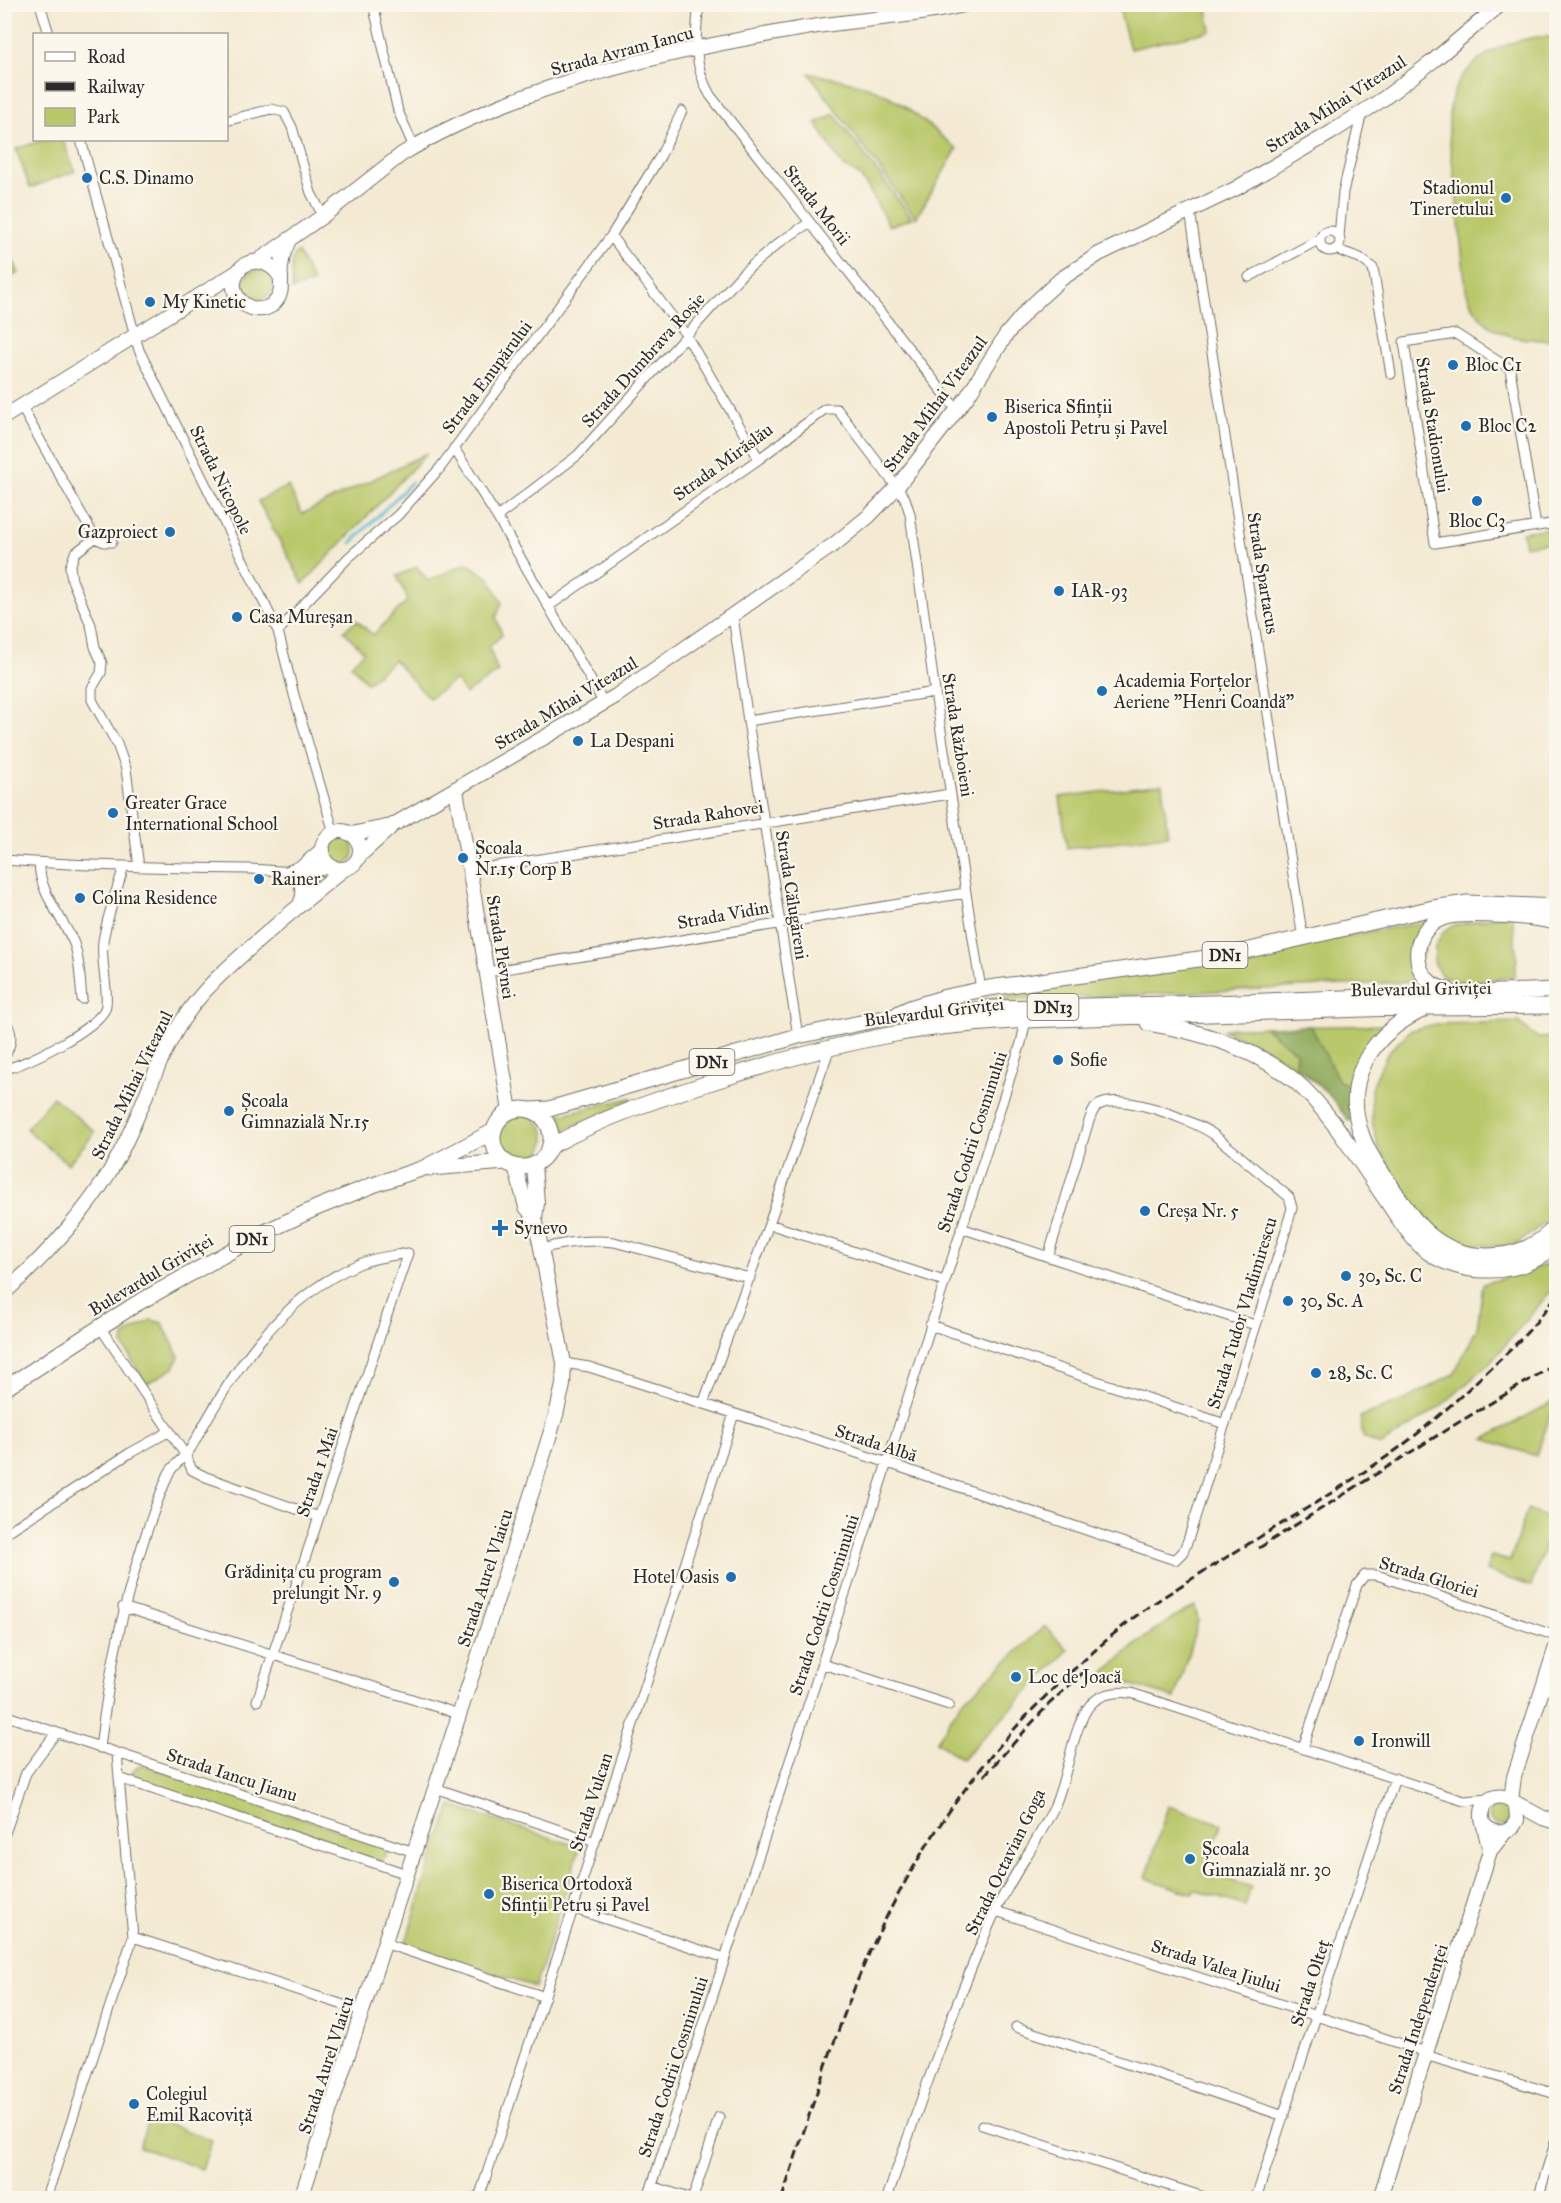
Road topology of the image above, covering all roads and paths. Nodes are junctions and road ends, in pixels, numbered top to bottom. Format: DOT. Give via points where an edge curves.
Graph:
graph roads {
  1 [pos="40,4"];
  2 [pos="373,4"];
  3 [pos="699,4"];
  4 [pos="968,4"];
  5 [pos="1501,4"];
  6 [pos="49,33"];
  7 [pos="695,49"];
  8 [pos="682,111"];
  9 [pos="1362,112"];
  10 [pos="228,120"];
  11 [pos="81,141"];
  12 [pos="414,147"];
  13 [pos="1190,211"];
  14 [pos="323,216"];
  15 [pos="809,223"];
  16 [pos="611,236"];
  17 [pos="1339,237"];
  18 [pos="1320,239"];
  19 [pos="289,240"];
  20 [pos="1335,249"];
  21 [pos="258,261"];
  22 [pos="239,271"];
  23 [pos="281,278"];
  24 [pos="1249,278"];
  25 [pos="198,297"];
  26 [pos="237,297"];
  27 [pos="686,335"];
  28 [pos="135,337"];
  29 [pos="1391,374"];
  30 [pos="21,406"];
  31 [pos="957,410"];
  32 [pos="4,417"];
  33 [pos="454,448"];
  34 [pos="759,459"];
  35 [pos="897,487"];
  36 [pos="498,517"];
  37 [pos="1557,523"];
  38 [pos="1536,526"];
  39 [pos="95,538"];
  40 [pos="112,542"];
  41 [pos="549,606"];
  42 [pos="733,616"];
  43 [pos="278,632"];
  44 [pos="935,692"];
  45 [pos="604,703"];
  46 [pos="748,721"];
  47 [pos="456,790"];
  48 [pos="950,794"];
  49 [pos="764,823"];
  50 [pos="393,825"];
  51 [pos="340,833"];
  52 [pos="323,847"];
  53 [pos="359,856"];
  54 [pos="4,860"];
  55 [pos="39,863"];
  56 [pos="124,866"];
  57 [pos="139,867"];
  58 [pos="340,868"];
  59 [pos="289,870"];
  60 [pos="471,870"];
  61 [pos="311,873"];
  62 [pos="966,894"];
  63 [pos="301,902"];
  64 [pos="1557,907"];
  65 [pos="780,922"];
  66 [pos="1557,922"];
  67 [pos="1303,939"];
  68 [pos="487,972"];
  69 [pos="981,990"];
  70 [pos="1557,990"];
  71 [pos="1466,992"];
  72 [pos="1528,998"];
  73 [pos="82,999"];
  74 [pos="1557,1006"];
  75 [pos="1428,1007"];
  76 [pos="894,1016"];
  77 [pos="1103,1017"];
  78 [pos="4,1020"];
  79 [pos="1026,1020"];
  80 [pos="798,1036"];
  81 [pos="830,1047"];
  82 [pos="4,1058"];
  83 [pos="4,1069"];
  84 [pos="531,1110"];
  85 [pos="510,1111"];
  86 [pos="494,1131"];
  87 [pos="550,1146"];
  88 [pos="510,1164"];
  89 [pos="534,1165"];
  90 [pos="424,1168"];
  91 [pos="535,1218"];
  92 [pos="769,1224"];
  93 [pos="1557,1226"];
  94 [pos="962,1228"];
  95 [pos="1557,1245"];
  96 [pos="541,1249"];
  97 [pos="1048,1257"];
  98 [pos="750,1278"];
  99 [pos="944,1281"];
  100 [pos="4,1293"];
  101 [pos="930,1325"];
  102 [pos="1255,1325"];
  103 [pos="100,1327"];
  104 [pos="564,1363"];
  105 [pos="4,1389"];
  106 [pos="703,1404"];
  107 [pos="734,1414"];
  108 [pos="1225,1424"];
  109 [pos="170,1431"];
  110 [pos="186,1456"];
  111 [pos="887,1463"];
  112 [pos="319,1517"];
  113 [pos="4,1534"];
  114 [pos="1175,1560"];
  115 [pos="123,1607"];
  116 [pos="1557,1635"];
  117 [pos="1557,1647"];
  118 [pos="272,1654"];
  119 [pos="822,1664"];
  120 [pos="257,1701"];
  121 [pos="949,1705"];
  122 [pos="459,1714"];
  123 [pos="4,1715"];
  124 [pos="56,1733"];
  125 [pos="100,1748"];
  126 [pos="1303,1748"];
  127 [pos="117,1754"];
  128 [pos="120,1778"];
  129 [pos="1395,1778"];
  130 [pos="435,1788"];
  131 [pos="1503,1800"];
  132 [pos="1466,1802"];
  133 [pos="1550,1820"];
  134 [pos="1483,1821"];
  135 [pos="1510,1828"];
  136 [pos="4,1836"];
  137 [pos="595,1842"];
  138 [pos="1490,1851"];
  139 [pos="414,1852"];
  140 [pos="407,1874"];
  141 [pos="574,1909"];
  142 [pos="996,1911"];
  143 [pos="133,1937"];
  144 [pos="384,1943"];
  145 [pos="725,1958"];
  146 [pos="545,1997"];
  147 [pos="362,2011"];
  148 [pos="1317,2017"];
  149 [pos="1016,2027"];
  150 [pos="1426,2054"];
  151 [pos="1557,2094"];
  152 [pos="1284,2116"];
  153 [pos="719,2118"];
  154 [pos="982,2125"];
  155 [pos="1557,2139"];
  156 [pos="652,2186"];
  157 [pos="46,2199"];
  158 [pos="301,2199"];
  159 [pos="479,2199"];
  160 [pos="648,2199"];
  161 [pos="688,2199"];
  162 [pos="693,2199"];
  163 [pos="887,2199"];
  164 [pos="1207,2199"];
  165 [pos="1256,2199"];
  166 [pos="1380,2199"];
  167 [pos="1538,2199"];
  1 -- 6 [label="street"];
  2 -- 12 [label="street" via="398,111"];
  3 -- 7 [label="street, Strada Morii"];
  4 -- 7 [label="street, Strada Avram Iancu"];
  5 -- 9 [label="street, Strada Mihai Viteazul" via="1433,61"];
  7 -- 12 [label="street, Strada Avram Iancu" via="559,85 447,128"];
  7 -- 15 [label="street, Strada Morii" via="698,70 710,95"];
  8 -- 16 [label="street, Strada Enupărului" via="661,155"];
  9 -- 13 [label="street, Strada Mihai Viteazul" via="1235,189"];
  9 -- 17 [label="street" via="1343,192"];
  10 -- 14 [label="street" via="271,109 284,112 311,193"];
  11 -- 28 [label="street, Strada Nicopole"];
  12 -- 14 [label="street, Strada Avram Iancu"];
  13 -- 31 [label="street, Strada Mihai Viteazul" via="1099,254 1045,292 1006,336"];
  13 -- 67 [label="street, Strada Spartacus"];
  14 -- 19 [label="street, Strada Avram Iancu"];
  15 -- 27 [label="street, Strada Dumbrava Roșie" via="743,273"];
  15 -- 31 [label="street, Strada Morii"];
  16 -- 27 [label="street"];
  16 -- 33 [label="street, Strada Enupărului"];
  17 -- 18 [label="street" via="1329,231"];
  17 -- 20 [label="street"];
  18 -- 20 [label="street" via="1326,250"];
  18 -- 24 [label="street"];
  19 -- 21 [label="street, Strada Avram Iancu"];
  19 -- 23 [label="street" via="282,257"];
  20 -- 29 [label="street" via="1360,258 1373,268"];
  21 -- 22 [label="street"];
  21 -- 23 [label="street" via="274,268"];
  22 -- 25 [label="street"];
  22 -- 26 [label="street" via="234,285"];
  23 -- 26 [label="street" via="280,295 269,307 251,308"];
  25 -- 26 [label="street" via="222,291"];
  25 -- 28 [label="street"];
  27 -- 34 [label="street"];
  27 -- 36 [label="street, Strada Dumbrava Roșie" via="578,455"];
  28 -- 30 [label="street"];
  28 -- 43 [label="street, Strada Nicopole"];
  30 -- 32 [label="street"];
  30 -- 39 [label="street"];
  31 -- 35 [label="street, Strada Mihai Viteazul"];
  33 -- 36 [label="street"];
  33 -- 43 [label="street, Strada Enupărului" via="421,491 349,557"];
  34 -- 35 [label="street, Strada Mirăslău" via="825,409 832,408 840,412"];
  34 -- 41 [label="street, Strada Mirăslău"];
  35 -- 42 [label="street, Strada Mihai Viteazul" via="836,543"];
  35 -- 44 [label="street, Strada Războieni" via="910,514"];
  36 -- 41 [label="street"];
  37 -- 38 [label="street, Strada Stadionului"];
  38 -- 38 [label="street, Strada Stadionului" via="1435,543 1404,342 1456,334 1510,369"];
  39 -- 40 [label="street"];
  39 -- 57 [label="street" via="75,553 70,567 102,663 92,688 92,700 126,769"];
  41 -- 45 [label="street"];
  42 -- 45 [label="street, Strada Mihai Viteazul"];
  42 -- 46 [label="street, Strada Călugăreni"];
  43 -- 51 [label="street, Strada Nicopole" via="294,695"];
  44 -- 46 [label="street"];
  44 -- 48 [label="street, Strada Războieni"];
  45 -- 47 [label="street, Strada Mihai Viteazul"];
  46 -- 49 [label="street, Strada Călugăreni"];
  47 -- 50 [label="street, Strada Mihai Viteazul"];
  47 -- 60 [label="street, Strada Plevnei"];
  48 -- 49 [label="street, Strada Rahovei"];
  48 -- 62 [label="street, Strada Războieni"];
  49 -- 60 [label="street, Strada Rahovei"];
  49 -- 65 [label="street, Strada Călugăreni"];
  50 -- 51 [label="street, Strada Mihai Viteazul"];
  50 -- 53 [label="street, Strada Mihai Viteazul"];
  51 -- 52 [label="street" via="328,838"];
  51 -- 53 [label="street" via="353,836"];
  52 -- 58 [label="street" via="326,860"];
  52 -- 59 [label="street"];
  52 -- 61 [label="street, Strada Mihai Viteazul"];
  53 -- 58 [label="street" via="354,865"];
  54 -- 55 [label="street"];
  55 -- 56 [label="street"];
  55 -- 73 [label="street" via="40,878 50,902 73,941"];
  56 -- 57 [label="street"];
  56 -- 83 [label="street" via="103,941 104,1011 72,1037 24,1064"];
  57 -- 59 [label="street"];
  58 -- 61 [label="street"];
  58 -- 63 [label="street, Strada Mihai Viteazul"];
  59 -- 61 [label="street"];
  59 -- 63 [label="street" via="299,884"];
  60 -- 68 [label="street, Strada Plevnei"];
  61 -- 63 [label="street, Strada Mihai Viteazul"];
  62 -- 65 [label="street, Strada Vidin"];
  62 -- 69 [label="street, Strada Războieni"];
  63 -- 100 [label="street, Strada Mihai Viteazul" via="196,1001 169,1044 107,1176 54,1242"];
  64 -- 67 [label="main road, Bulevardul Griviței / DN1" via="1453,904"];
  65 -- 68 [label="street, Strada Vidin"];
  65 -- 80 [label="street, Strada Călugăreni"];
  66 -- 71 [label="main road" via="1467,915 1435,921 1420,942 1418,961 1422,975 1431,985"];
  67 -- 69 [label="main road, Bulevardul Griviței / DN1" via="1228,955"];
  68 -- 85 [label="street, Strada Plevnei"];
  69 -- 76 [label="main road, Bulevardul Griviței / DN1" via="946,997"];
  70 -- 72 [label="main road, Bulevardul Griviței / DN13"];
  71 -- 72 [label="main road, Bulevardul Griviței / DN13"];
  71 -- 76 [label="main road, Bulevardul Griviței / DN13" via="995,1008"];
  72 -- 74 [label="main road, Bulevardul Griviței / DN13"];
  72 -- 75 [label="main road, Bulevardul Griviței / DN13"];
  75 -- 77 [label="main road, Bulevardul Griviței / DN13"];
  75 -- 93 [label="main road" via="1391,1027 1366,1057 1360,1072 1358,1121 1380,1171 1432,1238 1458,1251 1483,1256 1518,1252 1536,1244"];
  76 -- 80 [label="main road, Bulevardul Griviței / DN1"];
  77 -- 79 [label="main road, Bulevardul Griviței / DN1"];
  77 -- 95 [label="main road, DN1" via="1193,1032 1281,1070 1308,1094 1338,1130 1415,1239 1445,1262 1482,1271 1512,1268 1548,1253"];
  78 -- 82 [label="street" via="12,1034"];
  79 -- 81 [label="main road, Bulevardul Griviței / DN1" via="897,1033"];
  79 -- 94 [label="street, Strada Codrii Cosminului"];
  80 -- 84 [label="main road, Bulevardul Griviței / DN1" via="587,1098"];
  81 -- 87 [label="main road, Bulevardul Griviței / DN1" via="637,1106 595,1122"];
  81 -- 92 [label="street"];
  84 -- 85 [label="main road, DN1"];
  84 -- 87 [label="main road" via="546,1121 552,1137"];
  85 -- 86 [label="main road, DN1" via="500,1118"];
  86 -- 88 [label="main road" via="495,1148"];
  86 -- 90 [label="main road, Bulevardul Griviței / DN1"];
  87 -- 89 [label="main road, DN1"];
  88 -- 89 [label="main road, DN1"];
  88 -- 90 [label="main road, Bulevardul Griviței / DN1"];
  88 -- 91 [label="street, Strada Aurel Vlaicu" via="526,1207"];
  89 -- 91 [label="street, Strada Aurel Vlaicu"];
  90 -- 103 [label="main road, Bulevardul Griviței / DN1" via="316,1208 263,1233"];
  91 -- 96 [label="street, Strada Aurel Vlaicu"];
  92 -- 98 [label="street"];
  92 -- 99 [label="street"];
  94 -- 97 [label="street"];
  94 -- 99 [label="street, Strada Codrii Cosminului"];
  96 -- 98 [label="street" via="591,1240 614,1242"];
  96 -- 104 [label="street, Strada Aurel Vlaicu"];
  97 -- 102 [label="street"];
  97 -- 102 [label="street, Strada Tudor Vladimirescu" via="1095,1107 1116,1101 1173,1115 1213,1134 1291,1202"];
  98 -- 106 [label="street"];
  99 -- 101 [label="street, Strada Codrii Cosminului"];
  101 -- 108 [label="street, Strada Tudor Vladimirescu"];
  101 -- 111 [label="street, Strada Codrii Cosminului"];
  102 -- 108 [label="street, Strada Tudor Vladimirescu"];
  103 -- 105 [label="main road, Bulevardul Griviței / DN1"];
  103 -- 109 [label="street"];
  104 -- 106 [label="street, Strada Albă" via="589,1367"];
  104 -- 122 [label="street, Strada Aurel Vlaicu" via="556,1415"];
  106 -- 107 [label="street, Strada Albă"];
  107 -- 111 [label="street, Strada Albă"];
  107 -- 137 [label="street, Strada Vulcan"];
  108 -- 114 [label="street, Strada Tudor Vladimirescu" via="1188,1540"];
  109 -- 110 [label="street"];
  109 -- 113 [label="street"];
  110 -- 112 [label="street" via="192,1470 206,1477"];
  110 -- 112 [label="street, Strada 1 Mai" via="221,1392 265,1333 295,1303 360,1263 408,1253"];
  110 -- 115 [label="street" via="170,1472 139,1550"];
  111 -- 114 [label="street, Strada Albă"];
  111 -- 119 [label="street, Strada Codrii Cosminului"];
  112 -- 118 [label="street, Strada 1 Mai"];
  115 -- 118 [label="street"];
  115 -- 125 [label="street"];
  116 -- 126 [label="street, Strada Gloriei" via="1377,1575 1365,1575 1357,1585"];
  117 -- 131 [label="street"];
  118 -- 120 [label="street, Strada 1 Mai"];
  118 -- 122 [label="street"];
  119 -- 121 [label="street"];
  119 -- 145 [label="street, Strada Codrii Cosminului"];
  122 -- 130 [label="street, Strada Aurel Vlaicu"];
  123 -- 124 [label="street, Strada Iancu Jianu"];
  124 -- 125 [label="street, Strada Iancu Jianu"];
  124 -- 136 [label="street" via="26,1773"];
  125 -- 127 [label="street, Strada Iancu Jianu"];
  126 -- 129 [label="street, Strada Octavian Goga"];
  126 -- 142 [label="street, Strada Octavian Goga" via="1131,1693 1112,1693 1096,1699 1081,1724 1056,1802"];
  127 -- 128 [label="street"];
  127 -- 139 [label="street, Strada Iancu Jianu"];
  128 -- 140 [label="street"];
  128 -- 143 [label="street"];
  129 -- 132 [label="street, Strada Octavian Goga"];
  129 -- 148 [label="street, Strada Olteț"];
  130 -- 137 [label="street"];
  130 -- 139 [label="street, Strada Aurel Vlaicu"];
  131 -- 132 [label="street"];
  131 -- 133 [label="street"];
  131 -- 134 [label="street" via="1483,1808"];
  131 -- 135 [label="street" via="1518,1815"];
  132 -- 134 [label="street"];
  133 -- 135 [label="street" via="1528,1819"];
  134 -- 135 [label="street" via="1494,1832"];
  134 -- 138 [label="street"];
  135 -- 138 [label="street, Strada Independenței"];
  137 -- 141 [label="street, Strada Vulcan"];
  138 -- 150 [label="street, Strada Independenței"];
  139 -- 140 [label="street, Strada Aurel Vlaicu"];
  140 -- 144 [label="street, Strada Aurel Vlaicu"];
  141 -- 145 [label="street"];
  141 -- 146 [label="street, Strada Vulcan"];
  142 -- 148 [label="street, Strada Valea Jiului"];
  142 -- 163 [label="street, Strada Octavian Goga"];
  143 -- 147 [label="street"];
  143 -- 157 [label="street"];
  144 -- 146 [label="street"];
  144 -- 147 [label="street, Strada Aurel Vlaicu"];
  145 -- 156 [label="street, Strada Codrii Cosminului"];
  146 -- 159 [label="street, Strada Vulcan"];
  147 -- 158 [label="street, Strada Aurel Vlaicu"];
  148 -- 150 [label="street, Strada Valea Jiului"];
  148 -- 152 [label="street, Strada Olteț"];
  149 -- 152 [label="street"];
  150 -- 151 [label="street, Strada Valea Jiului"];
  150 -- 166 [label="street, Strada Independenței"];
  152 -- 165 [label="street, Strada Olteț"];
  153 -- 162 [label="street"];
  154 -- 164 [label="street"];
  155 -- 167 [label="street"];
  156 -- 160 [label="street, Strada Codrii Cosminului"];
  156 -- 161 [label="street"];
}
